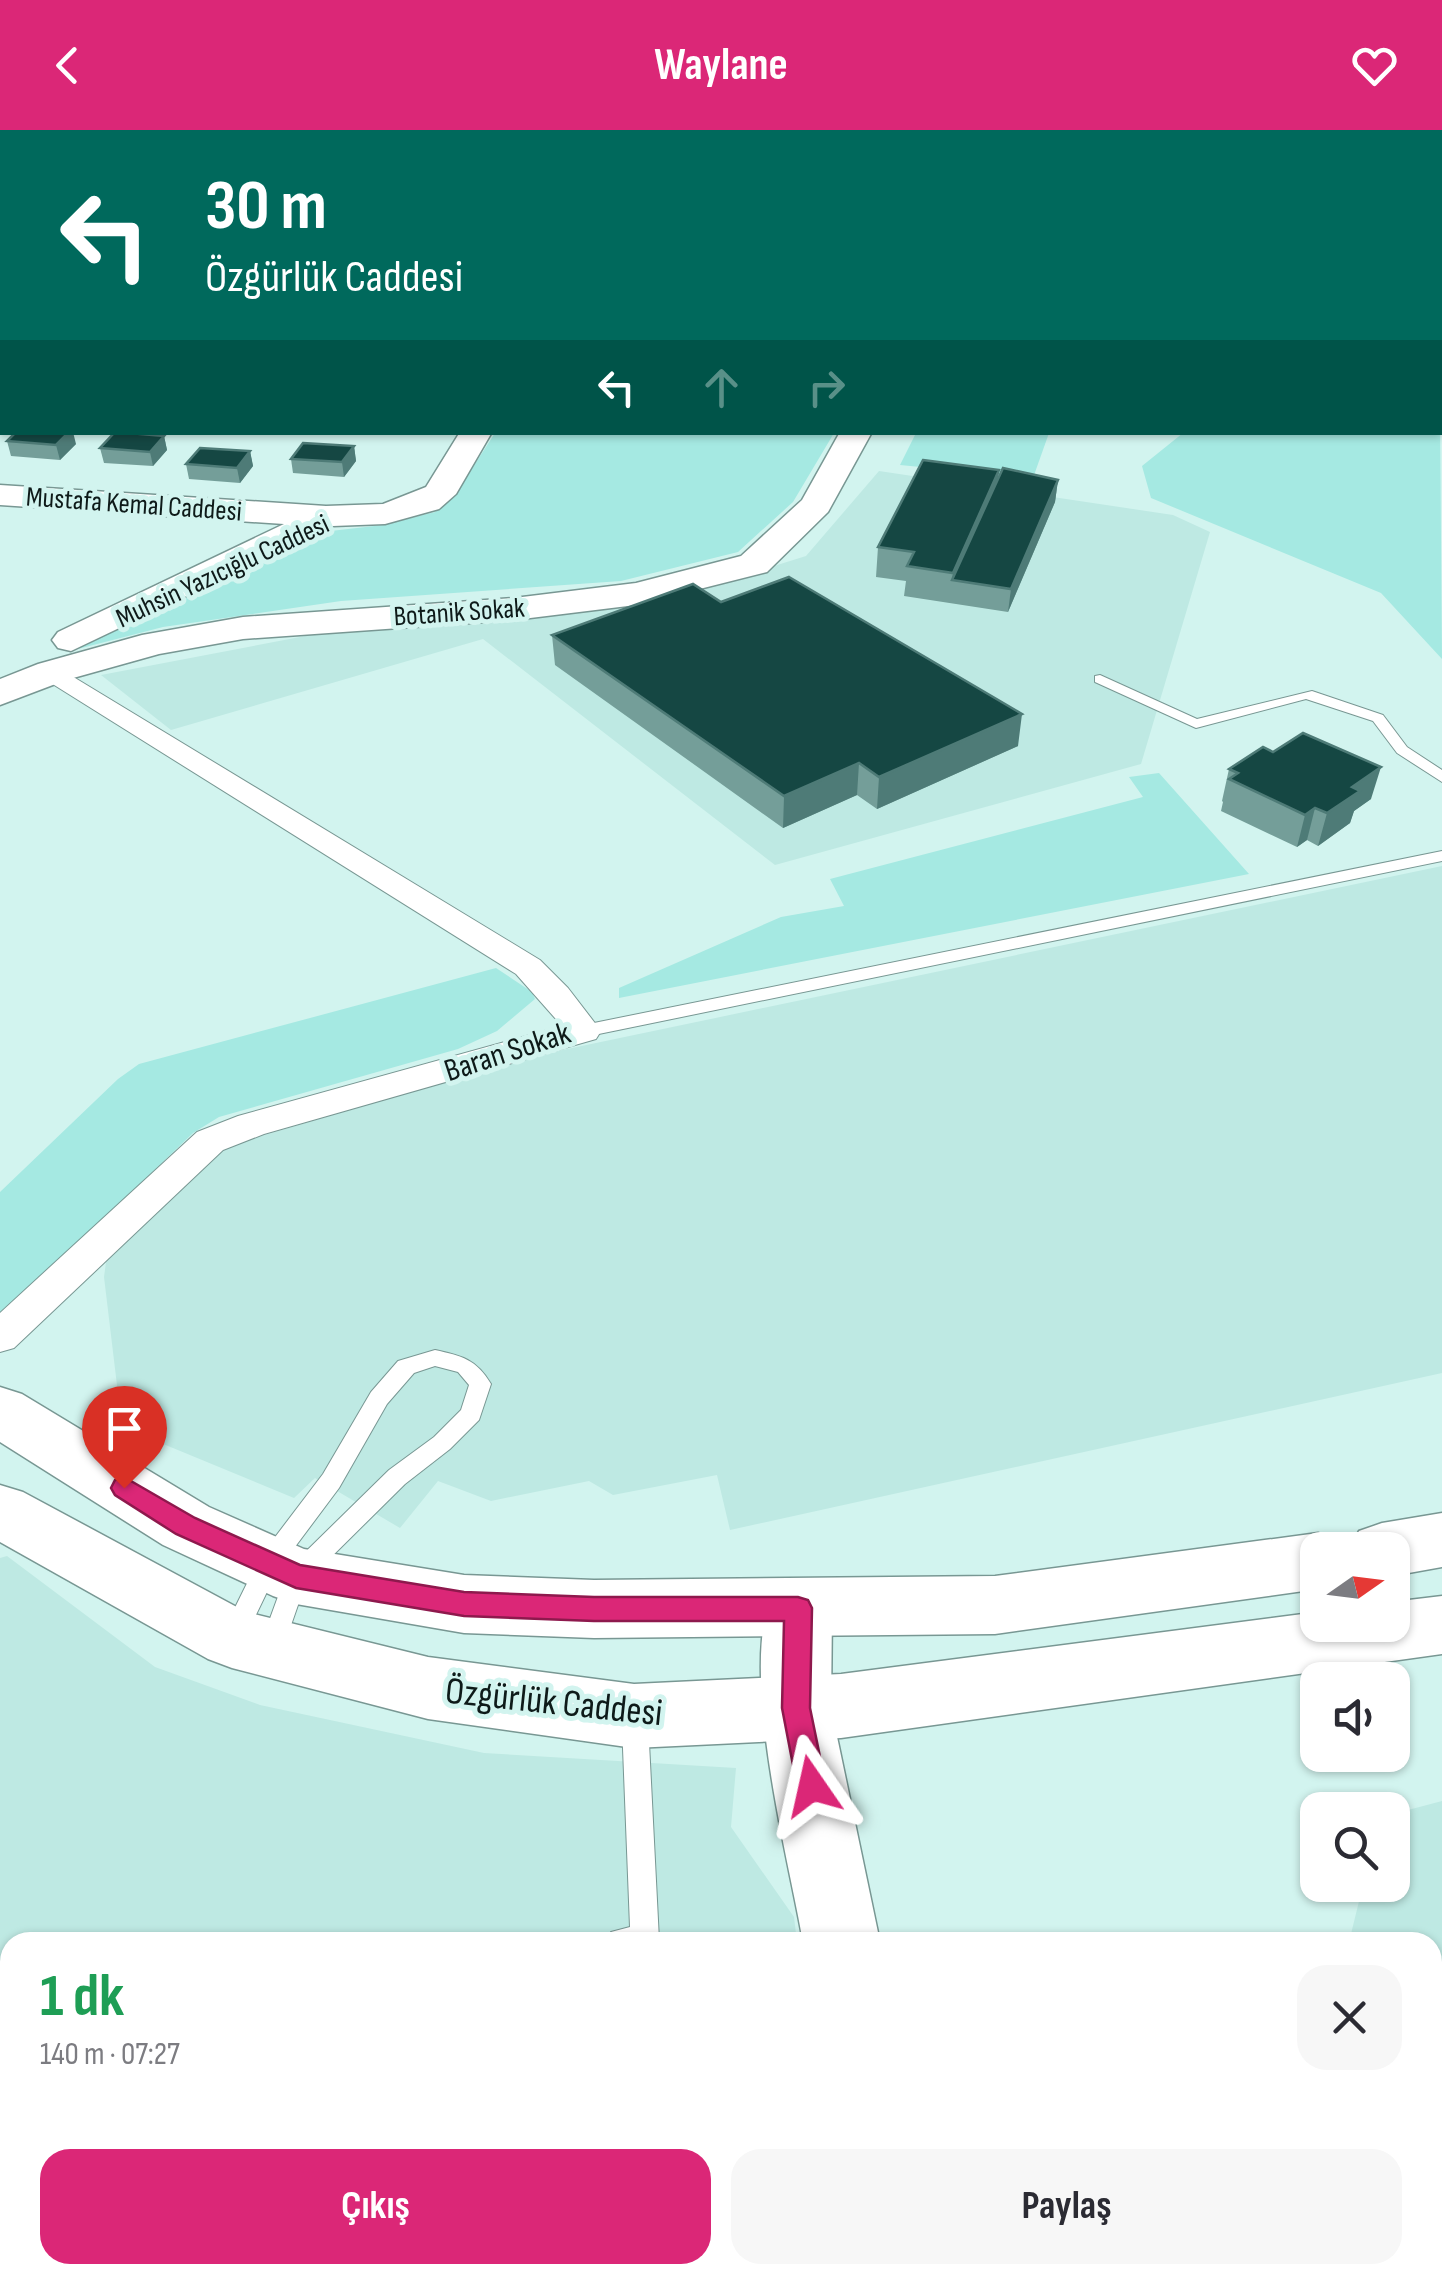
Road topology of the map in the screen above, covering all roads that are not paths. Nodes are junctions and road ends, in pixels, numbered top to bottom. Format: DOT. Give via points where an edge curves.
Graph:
graph roads {
  1 [pos="474,435"];
  2 [pos="854,435"];
  3 [pos="0,495"];
  4 [pos="327,516"];
  5 [pos="52,672"];
  6 [pos="0,675"];
  7 [pos="1100,679"];
  8 [pos="0,693"];
  9 [pos="1442,777"];
  10 [pos="1442,856"];
  11 [pos="584,1031"];
  12 [pos="0,1337"];
  13 [pos="0,1411"];
  14 [pos="0,1511"];
  15 [pos="1442,1540"];
  16 [pos="1410,1545"];
  17 [pos="1300,1563"];
  18 [pos="282,1570"];
  19 [pos="798,1608"];
  20 [pos="1442,1625"];
  21 [pos="252,1643"];
  22 [pos="796,1708"];
  23 [pos="634,1716"];
  24 [pos="645,1932"];
  25 [pos="840,1932"];
  1 -- 4 [label="main road, Muhsin Yazıcığlu Caddesi" via="439,494 427,502 385,514"];
  2 -- 5 [label="main road, Botanik Sokak" via="816,506 754,564 636,594 243,628 155,643"];
  3 -- 4 [label="main road, Mustafa Kemal Caddesi"];
  4 -- 6 [label="main road, Muhsin Yazıcığlu Caddesi"];
  5 -- 8 [label="main road, Botanik Sokak"];
  5 -- 11 [label="street, Baran Sokak" via="528,967"];
  7 -- 9 [label="lane" via="1196,724 1306,694 1378,718 1402,750"];
  10 -- 11 [label="lane"];
  11 -- 12 [label="street, Baran Sokak" via="210,1142"];
  13 -- 18 [label="main road" via="186,1526"];
  14 -- 21 [label="main road, Özgürlük Caddesi"];
  15 -- 16 [label="main road"];
  17 -- 19 [label="main road" via="994,1605"];
  18 -- 18 [label="lane" via="470,1414 480,1384 465,1365 435,1358 406,1367 380,1398"];
  18 -- 19 [label="main road" via="464,1604"];
  18 -- 21 [label="lane"];
  18 -- 21 [label="lane"];
  19 -- 22 [label="main road"];
  20 -- 22 [label="main road, Özgürlük Caddesi"];
  21 -- 23 [label="main road, Özgürlük Caddesi" via="428,1688"];
  22 -- 23 [label="main road, Özgürlük Caddesi"];
  22 -- 25 [label="main road"];
  23 -- 24 [label="lane"];
}
